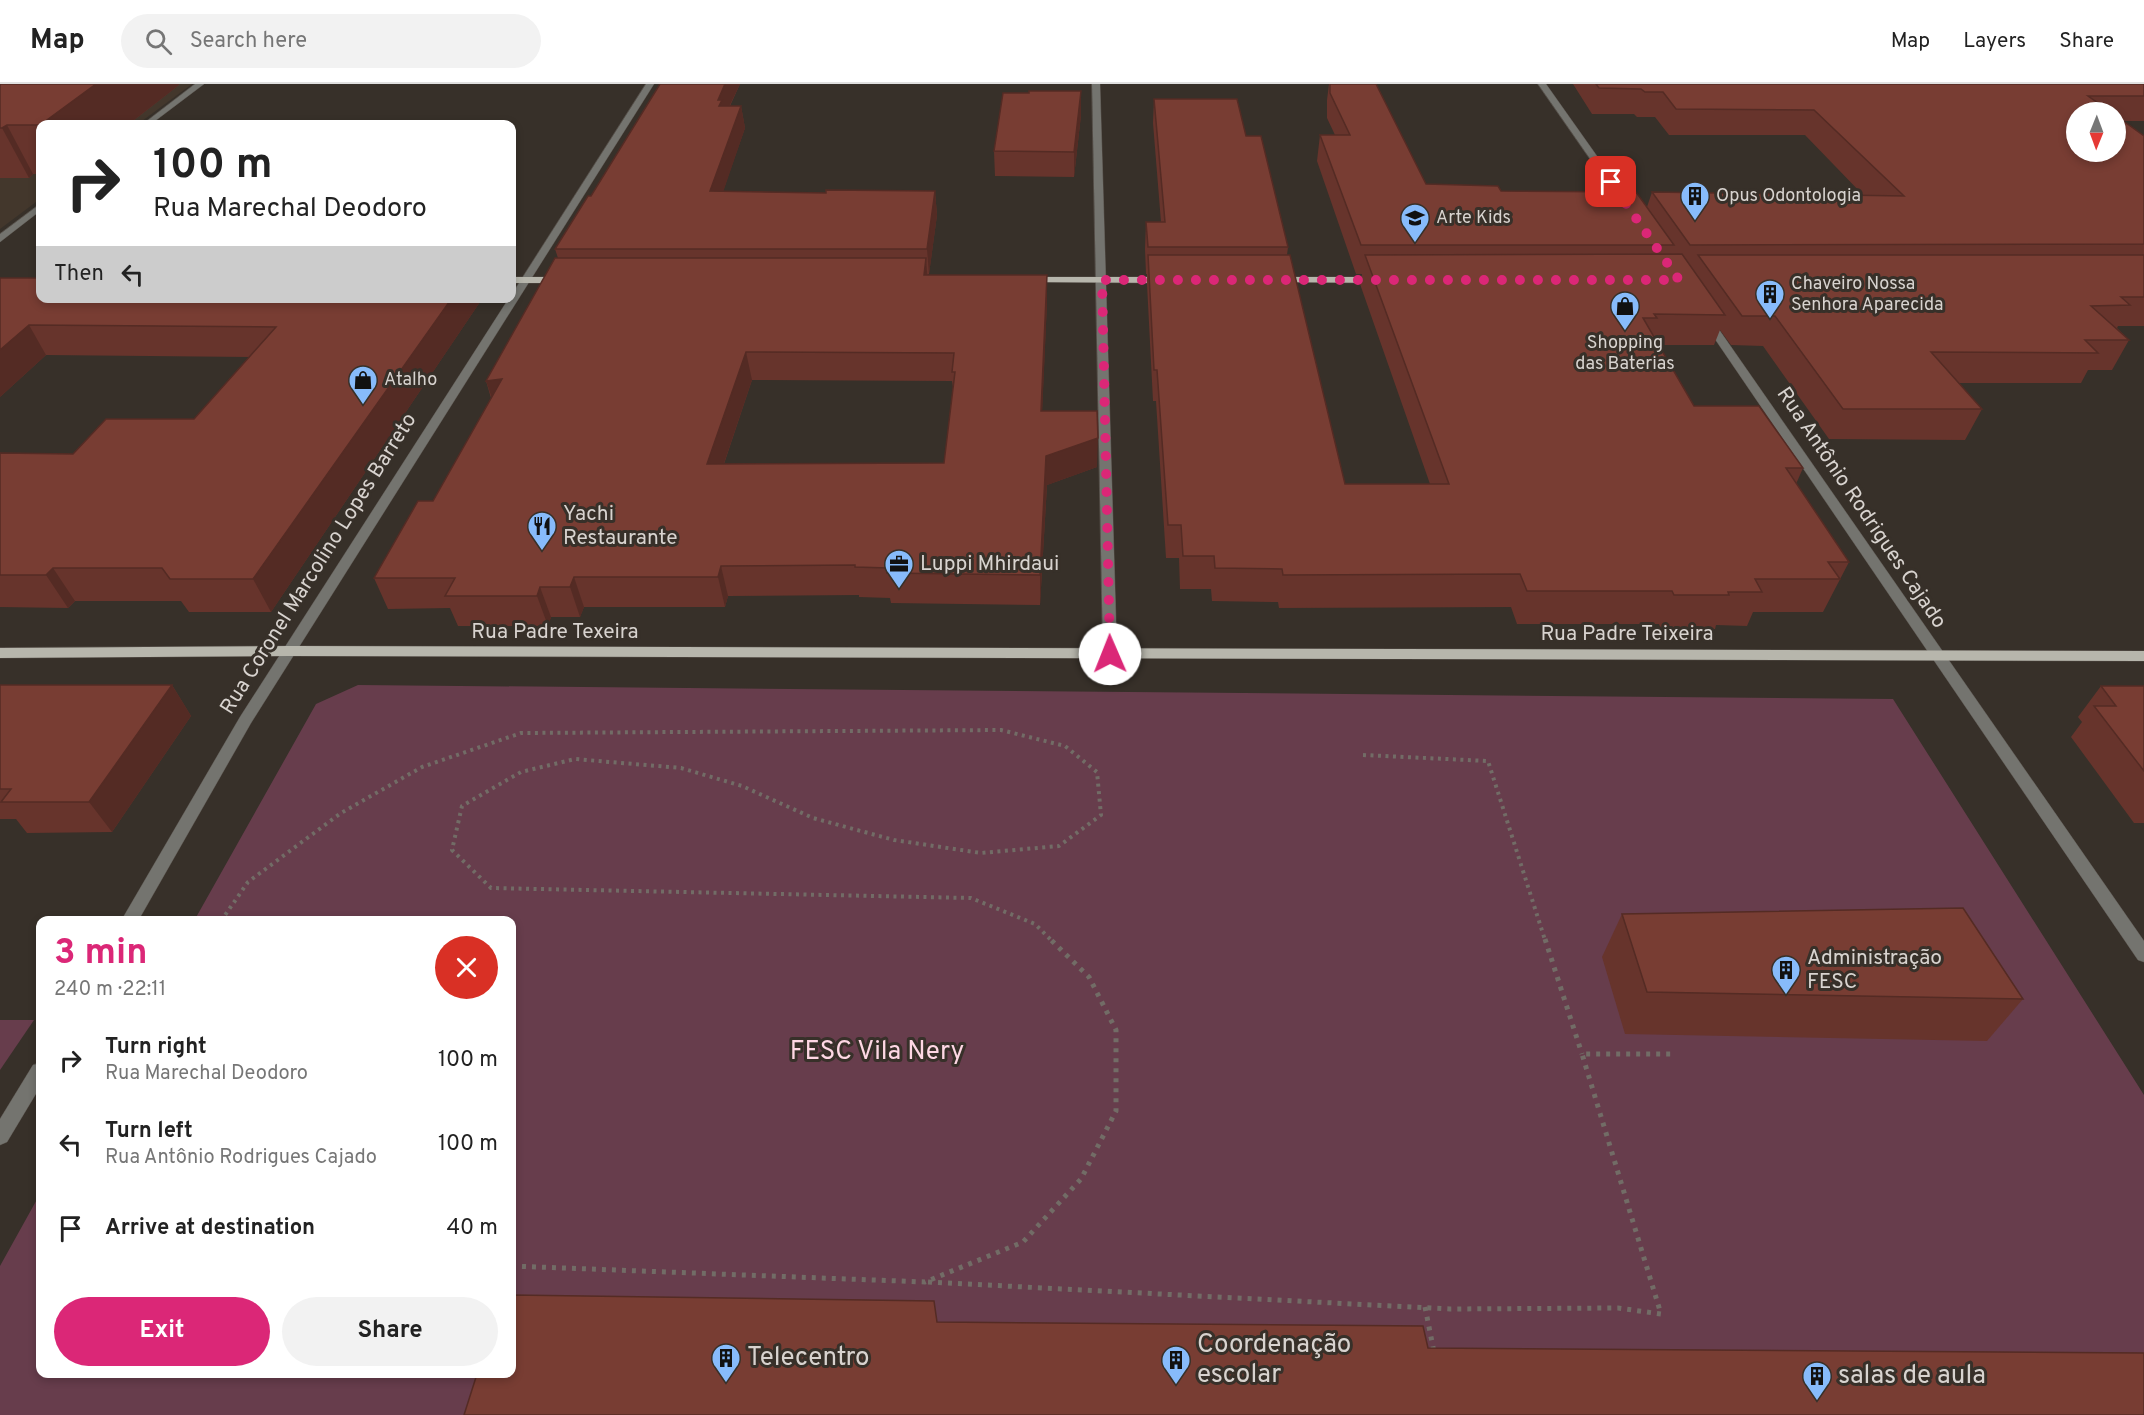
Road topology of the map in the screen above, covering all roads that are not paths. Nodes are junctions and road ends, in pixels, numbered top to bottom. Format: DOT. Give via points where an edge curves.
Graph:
graph roads {
  1 [pos="200,84"];
  2 [pos="650,84"];
  3 [pos="1096,84"];
  4 [pos="1542,84"];
  5 [pos="152,120"];
  6 [pos="36,210"];
  7 [pos="1631,211"];
  8 [pos="0,239"];
  9 [pos="516,280"];
  10 [pos="525,280"];
  11 [pos="578,280"];
  12 [pos="1018,280"];
  13 [pos="1102,280"];
  14 [pos="1173,280"];
  15 [pos="1267,280"];
  16 [pos="1397,280"];
  17 [pos="516,294"];
  18 [pos="510,303"];
  19 [pos="1699,308"];
  20 [pos="290,651"];
  21 [pos="0,653"];
  22 [pos="1110,654"];
  23 [pos="1937,656"];
  24 [pos="2144,656"];
  25 [pos="132,916"];
  26 [pos="2144,956"];
  27 [pos="36,1078"];
  28 [pos="0,1136"];
  1 -- 5 [label="street"];
  2 -- 10 [label="street, Rua Coronel Marcolino Lopes Barreto"];
  3 -- 13 [label="street"];
  4 -- 7 [label="street"];
  6 -- 8 [label="street"];
  9 -- 10 [label="main road"];
  10 -- 11 [label="main road"];
  10 -- 17 [label="street, Rua Coronel Marcolino Lopes Barreto"];
  12 -- 13 [label="main road"];
  13 -- 14 [label="main road"];
  13 -- 22 [label="street"];
  15 -- 16 [label="main road"];
  18 -- 20 [label="street, Rua Coronel Marcolino Lopes Barreto"];
  19 -- 23 [label="street, Rua Antônio Rodrigues Cajado"];
  20 -- 21 [label="main road, Rua Padre Texeira"];
  20 -- 22 [label="main road, Rua Padre Texeira"];
  20 -- 25 [label="street, Rua Coronel Marcolino Lopes Barreto"];
  22 -- 23 [label="main road, Rua Padre Teixeira"];
  23 -- 24 [label="main road, Rua Padre Teixeira"];
  23 -- 26 [label="street, Rua Antônio Rodrigues Cajado"];
  27 -- 28 [label="street"];
}
